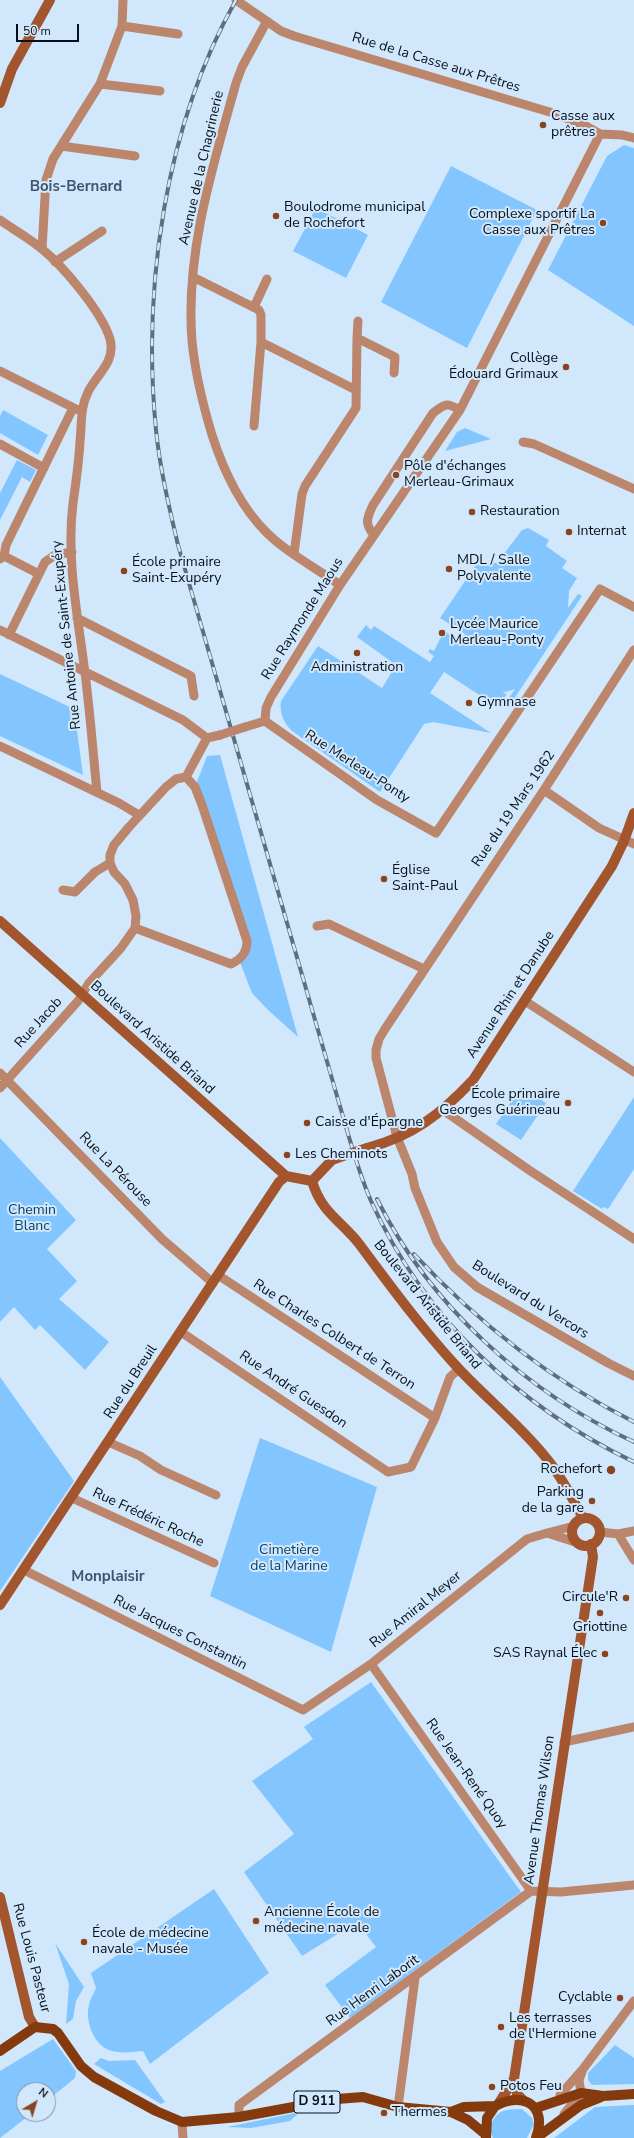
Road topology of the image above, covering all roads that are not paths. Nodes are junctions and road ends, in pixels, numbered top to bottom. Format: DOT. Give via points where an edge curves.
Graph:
graph roads {
  1 [pos="50,0"];
  2 [pos="123,0"];
  3 [pos="236,0"];
  4 [pos="267,21"];
  5 [pos="122,26"];
  6 [pos="178,34"];
  7 [pos="12,69"];
  8 [pos="0,81"];
  9 [pos="100,84"];
  10 [pos="160,91"];
  11 [pos="1,98"];
  12 [pos="600,134"];
  13 [pos="634,138"];
  14 [pos="62,146"];
  15 [pos="135,156"];
  16 [pos="0,220"];
  17 [pos="102,231"];
  18 [pos="42,249"];
  19 [pos="55,262"];
  20 [pos="193,277"];
  21 [pos="267,279"];
  22 [pos="254,307"];
  23 [pos="358,320"];
  24 [pos="357,338"];
  25 [pos="261,342"];
  26 [pos="0,372"];
  27 [pos="394,373"];
  28 [pos="356,390"];
  29 [pos="77,410"];
  30 [pos="460,410"];
  31 [pos="254,426"];
  32 [pos="522,442"];
  33 [pos="0,444"];
  34 [pos="44,468"];
  35 [pos="634,489"];
  36 [pos="374,535"];
  37 [pos="72,552"];
  38 [pos="294,554"];
  39 [pos="2,558"];
  40 [pos="39,574"];
  41 [pos="340,584"];
  42 [pos="634,607"];
  43 [pos="77,618"];
  44 [pos="0,630"];
  45 [pos="9,635"];
  46 [pos="634,650"];
  47 [pos="85,674"];
  48 [pos="194,696"];
  49 [pos="264,721"];
  50 [pos="207,738"];
  51 [pos="0,746"];
  52 [pos="186,777"];
  53 [pos="544,790"];
  54 [pos="97,792"];
  55 [pos="634,813"];
  56 [pos="139,815"];
  57 [pos="629,842"];
  58 [pos="110,863"];
  59 [pos="63,890"];
  60 [pos="0,921"];
  61 [pos="317,926"];
  62 [pos="135,928"];
  63 [pos="424,969"];
  64 [pos="81,994"];
  65 [pos="525,1001"];
  66 [pos="634,1072"];
  67 [pos="3,1077"];
  68 [pos="0,1088"];
  69 [pos="443,1110"];
  70 [pos="397,1137"];
  71 [pos="286,1176"];
  72 [pos="312,1181"];
  73 [pos="634,1239"];
  74 [pos="216,1279"];
  75 [pos="181,1332"];
  76 [pos="459,1369"];
  77 [pos="634,1376"];
  78 [pos="435,1418"];
  79 [pos="108,1442"];
  80 [pos="216,1495"];
  81 [pos="72,1498"];
  82 [pos="583,1518"];
  83 [pos="574,1526"];
  84 [pos="634,1531"];
  85 [pos="600,1532"];
  86 [pos="547,1533"];
  87 [pos="618,1534"];
  88 [pos="578,1543"];
  89 [pos="591,1544"];
  90 [pos="634,1560"];
  91 [pos="214,1563"];
  92 [pos="24,1570"];
  93 [pos="0,1604"];
  94 [pos="371,1664"];
  95 [pos="303,1710"];
  96 [pos="634,1727"];
  97 [pos="564,1742"];
  98 [pos="634,1885"];
  99 [pos="532,1891"];
  100 [pos="543,1891"];
  101 [pos="0,1897"];
  102 [pos="414,1978"];
  103 [pos="634,2001"];
  104 [pos="35,2027"];
  105 [pos="0,2051"];
  106 [pos="583,2069"];
  107 [pos="514,2079"];
  108 [pos="581,2094"];
  109 [pos="634,2094"];
  110 [pos="603,2096"];
  111 [pos="560,2100"];
  112 [pos="524,2101"];
  113 [pos="497,2105"];
  114 [pos="398,2107"];
  115 [pos="536,2108"];
  116 [pos="451,2112"];
  117 [pos="239,2117"];
  118 [pos="182,2122"];
  119 [pos="552,2128"];
  120 [pos="486,2136"];
  121 [pos="183,2138"];
  122 [pos="536,2138"];
  1 -- 7 [label="street"];
  2 -- 5 [label="street"];
  3 -- 4 [label="street, Rue de la Casse aux Prêtres"];
  4 -- 12 [label="street, Rue de la Casse aux Prêtres" via="281,31 553,113 584,124"];
  4 -- 20 [label="street, Avenue de la Chagrinerie" via="236,83 200,222"];
  5 -- 6 [label="street"];
  5 -- 9 [label="street"];
  7 -- 8 [label="street"];
  7 -- 11 [label="street"];
  9 -- 10 [label="street"];
  9 -- 14 [label="street"];
  12 -- 13 [label="street" via="622,134"];
  12 -- 30 [label="street, Rue Raymonde Maous"];
  14 -- 15 [label="street"];
  14 -- 18 [label="street" via="46,180"];
  16 -- 18 [label="street, Rue Antoine de Saint-Exupéry"];
  17 -- 19 [label="street"];
  18 -- 19 [label="street, Rue Antoine de Saint-Exupéry"];
  19 -- 29 [label="street, Rue Antoine de Saint-Exupéry" via="90,302 110,340 111,356"];
  20 -- 22 [label="street"];
  20 -- 38 [label="street, Avenue de la Chagrinerie" via="193,348 202,400 217,448 232,482 256,522"];
  21 -- 22 [label="street"];
  22 -- 25 [label="street" via="261,315"];
  23 -- 24 [label="street"];
  24 -- 27 [label="street" via="395,357"];
  24 -- 28 [label="street"];
  25 -- 28 [label="street"];
  25 -- 31 [label="street"];
  26 -- 29 [label="street"];
  28 -- 38 [label="street" via="354,412 302,494"];
  29 -- 34 [label="street"];
  29 -- 37 [label="street, Rue Antoine de Saint-Exupéry" via="81,439 70,526"];
  30 -- 36 [label="street, Rue Raymonde Maous"];
  30 -- 36 [label="street" via="450,404 444,405 433,414 367,517 367,527"];
  32 -- 35 [label="street" via="534,444"];
  33 -- 34 [label="street"];
  34 -- 39 [label="street"];
  36 -- 41 [label="street, Rue Raymonde Maous"];
  37 -- 40 [label="street" via="55,555 45,562"];
  37 -- 43 [label="street, Rue Antoine de Saint-Exupéry"];
  38 -- 41 [label="street, Avenue de la Chagrinerie"];
  39 -- 40 [label="street"];
  40 -- 45 [label="street"];
  41 -- 49 [label="street, Rue Raymonde Maous" via="271,697"];
  42 -- 49 [label="street, Rue Merleau-Ponty" via="600,589 436,833 377,800"];
  43 -- 47 [label="street, Rue Antoine de Saint-Exupéry"];
  43 -- 48 [label="street" via="191,676"];
  44 -- 45 [label="street"];
  45 -- 47 [label="street"];
  46 -- 53 [label="street, Rue du 19 Mars 1962"];
  47 -- 50 [label="street" via="191,725"];
  47 -- 54 [label="street, Rue Antoine de Saint-Exupéry"];
  49 -- 50 [label="street, bridge"];
  50 -- 52 [label="street"];
  51 -- 54 [label="street"];
  52 -- 56 [label="street" via="166,787"];
  52 -- 62 [label="street" via="195,787 202,806 247,941 247,950 239,960 231,964"];
  53 -- 57 [label="street" via="599,828"];
  53 -- 63 [label="street, Rue du 19 Mars 1962"];
  54 -- 56 [label="street"];
  55 -- 57 [label="street, Avenue Rhin et Danube"];
  56 -- 58 [label="street" via="114,845"];
  57 -- 65 [label="street, Avenue Rhin et Danube"];
  58 -- 59 [label="street" via="95,872 75,892"];
  58 -- 62 [label="street" via="133,900"];
  60 -- 64 [label="street, Boulevard Aristide Briand"];
  61 -- 63 [label="street" via="330,924"];
  62 -- 64 [label="street, Rue Jacob"];
  63 -- 70 [label="street, Rue du 19 Mars 1962" via="385,1029 376,1050"];
  64 -- 67 [label="street, Rue Jacob" via="78,1001"];
  64 -- 71 [label="street, Boulevard Aristide Briand"];
  65 -- 66 [label="street"];
  65 -- 69 [label="street, Avenue Rhin et Danube" via="473,1080"];
  67 -- 68 [label="street, Rue Jacob"];
  67 -- 74 [label="street, Rue La Pérouse" via="162,1239"];
  69 -- 70 [label="street, Avenue Rhin et Danube" via="428,1122"];
  69 -- 73 [label="street"];
  70 -- 72 [label="street, Avenue Rhin et Danube, bridge" via="332,1160"];
  70 -- 77 [label="street, Boulevard du Vercors" via="437,1242 454,1267 477,1287"];
  71 -- 72 [label="street"];
  71 -- 74 [label="street, Rue du Breuil" via="279,1182"];
  72 -- 76 [label="street, Boulevard Aristide Briand" via="324,1208 350,1232 375,1267"];
  74 -- 75 [label="street, Rue du Breuil"];
  74 -- 78 [label="street, Rue Charles Colbert de Terron"];
  75 -- 78 [label="street, Rue André Guesdon" via="388,1472 411,1467"];
  75 -- 79 [label="street, Rue du Breuil"];
  76 -- 78 [label="street" via="450,1377"];
  76 -- 82 [label="street, Boulevard Aristide Briand" via="547,1458 561,1477"];
  79 -- 80 [label="street"];
  79 -- 81 [label="street, Rue du Breuil"];
  81 -- 91 [label="street, Rue Frédéric Roche"];
  81 -- 92 [label="street, Rue du Breuil"];
  82 -- 83 [label="street"];
  82 -- 85 [label="street" via="594,1520"];
  83 -- 86 [label="street, Rue Amiral Meyer"];
  83 -- 88 [label="street" via="573,1535"];
  84 -- 87 [label="street"];
  85 -- 87 [label="street"];
  85 -- 89 [label="street" via="598,1539"];
  86 -- 88 [label="street"];
  86 -- 94 [label="street, Rue Amiral Meyer" via="527,1538"];
  87 -- 90 [label="street"];
  88 -- 89 [label="street"];
  89 -- 97 [label="street, Avenue Thomas Wilson" via="593,1557"];
  92 -- 93 [label="street, Rue du Breuil"];
  92 -- 95 [label="street, Rue Jacques Constantin"];
  94 -- 95 [label="street, Rue Amiral Meyer"];
  94 -- 99 [label="street, Rue Jean-René Quoy"];
  96 -- 97 [label="street"];
  97 -- 100 [label="street, Avenue Thomas Wilson"];
  98 -- 100 [label="street" via="561,1892"];
  99 -- 100 [label="street"];
  99 -- 102 [label="street, Rue Henri Laborit"];
  100 -- 107 [label="street, Avenue Thomas Wilson"];
  101 -- 104 [label="street, Rue Louis Pasteur" via="29,2017"];
  102 -- 114 [label="street"];
  102 -- 117 [label="street, Rue Henri Laborit" via="239,2105"];
  103 -- 106 [label="street"];
  104 -- 105 [label="main road"];
  104 -- 118 [label="main road, D 911" via="53,2029 58,2033 81,2066 94,2077 156,2111"];
  106 -- 108 [label="street" via="579,2080"];
  106 -- 111 [label="street" via="560,2095"];
  107 -- 112 [label="street, Avenue Thomas Wilson" via="517,2094"];
  107 -- 113 [label="street, Avenue Thomas Wilson"];
  108 -- 110 [label="main road"];
  108 -- 111 [label="main road"];
  108 -- 119 [label="street"];
  109 -- 110 [label="main road"];
  110 -- 119 [label="main road" via="581,2105"];
  111 -- 115 [label="main road"];
  112 -- 113 [label="main road"];
  112 -- 115 [label="main road"];
  113 -- 116 [label="main road, D 911" via="464,2107"];
  113 -- 120 [label="main road" via="487,2118"];
  114 -- 116 [label="main road, D 911"];
  114 -- 117 [label="main road, D 911" via="363,2097 337,2099"];
  115 -- 122 [label="main road" via="540,2120"];
  116 -- 120 [label="main road, D 911" via="468,2120"];
  117 -- 118 [label="main road, D 911"];
  118 -- 121 [label="street"];
  119 -- 122 [label="main road"];
}
